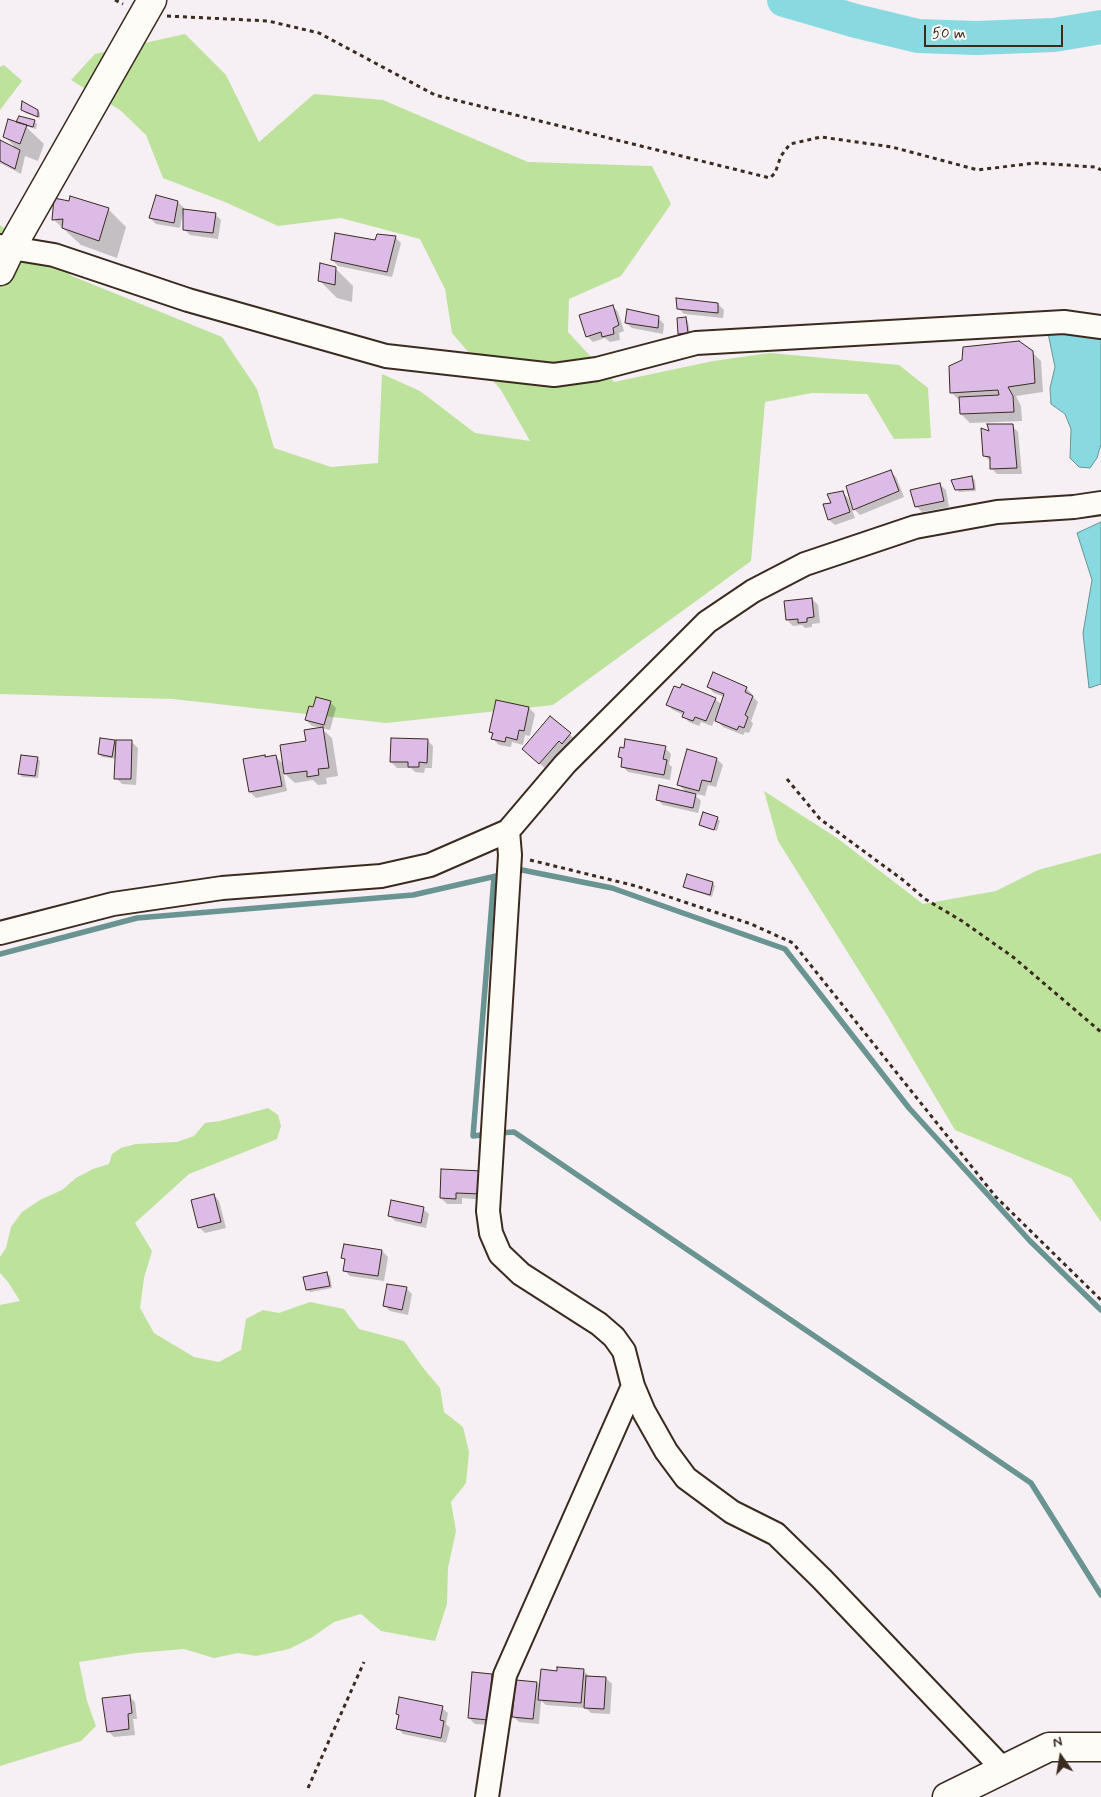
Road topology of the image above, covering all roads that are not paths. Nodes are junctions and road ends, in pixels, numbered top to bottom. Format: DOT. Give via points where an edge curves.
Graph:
graph roads {
  1 [pos="148,8"];
  2 [pos="4,255"];
  3 [pos="1101,327"];
  4 [pos="1101,503"];
  5 [pos="508,831"];
  6 [pos="0,933"];
  7 [pos="633,1386"];
  8 [pos="1101,1747"];
  9 [pos="1003,1769"];
  10 [pos="487,1797"];
  11 [pos="947,1797"];
  1 -- 2 [label="street"];
  2 -- 3 [label="street" via="54,256 188,300 386,356 554,375 597,368 696,343 1064,322"];
  4 -- 5 [label="street" via="997,512 915,527 805,564 753,591 707,622 565,764"];
  5 -- 6 [label="street" via="430,865 381,876 222,888 113,904"];
  5 -- 7 [label="street" via="510,855 488,1211 491,1233 500,1254 522,1274 614,1337 624,1351"];
  7 -- 9 [label="street" via="666,1451 686,1478 732,1512 776,1534"];
  7 -- 10 [label="street" via="505,1675"];
  8 -- 9 [label="street" via="1049,1747"];
  9 -- 11 [label="street"];
}
